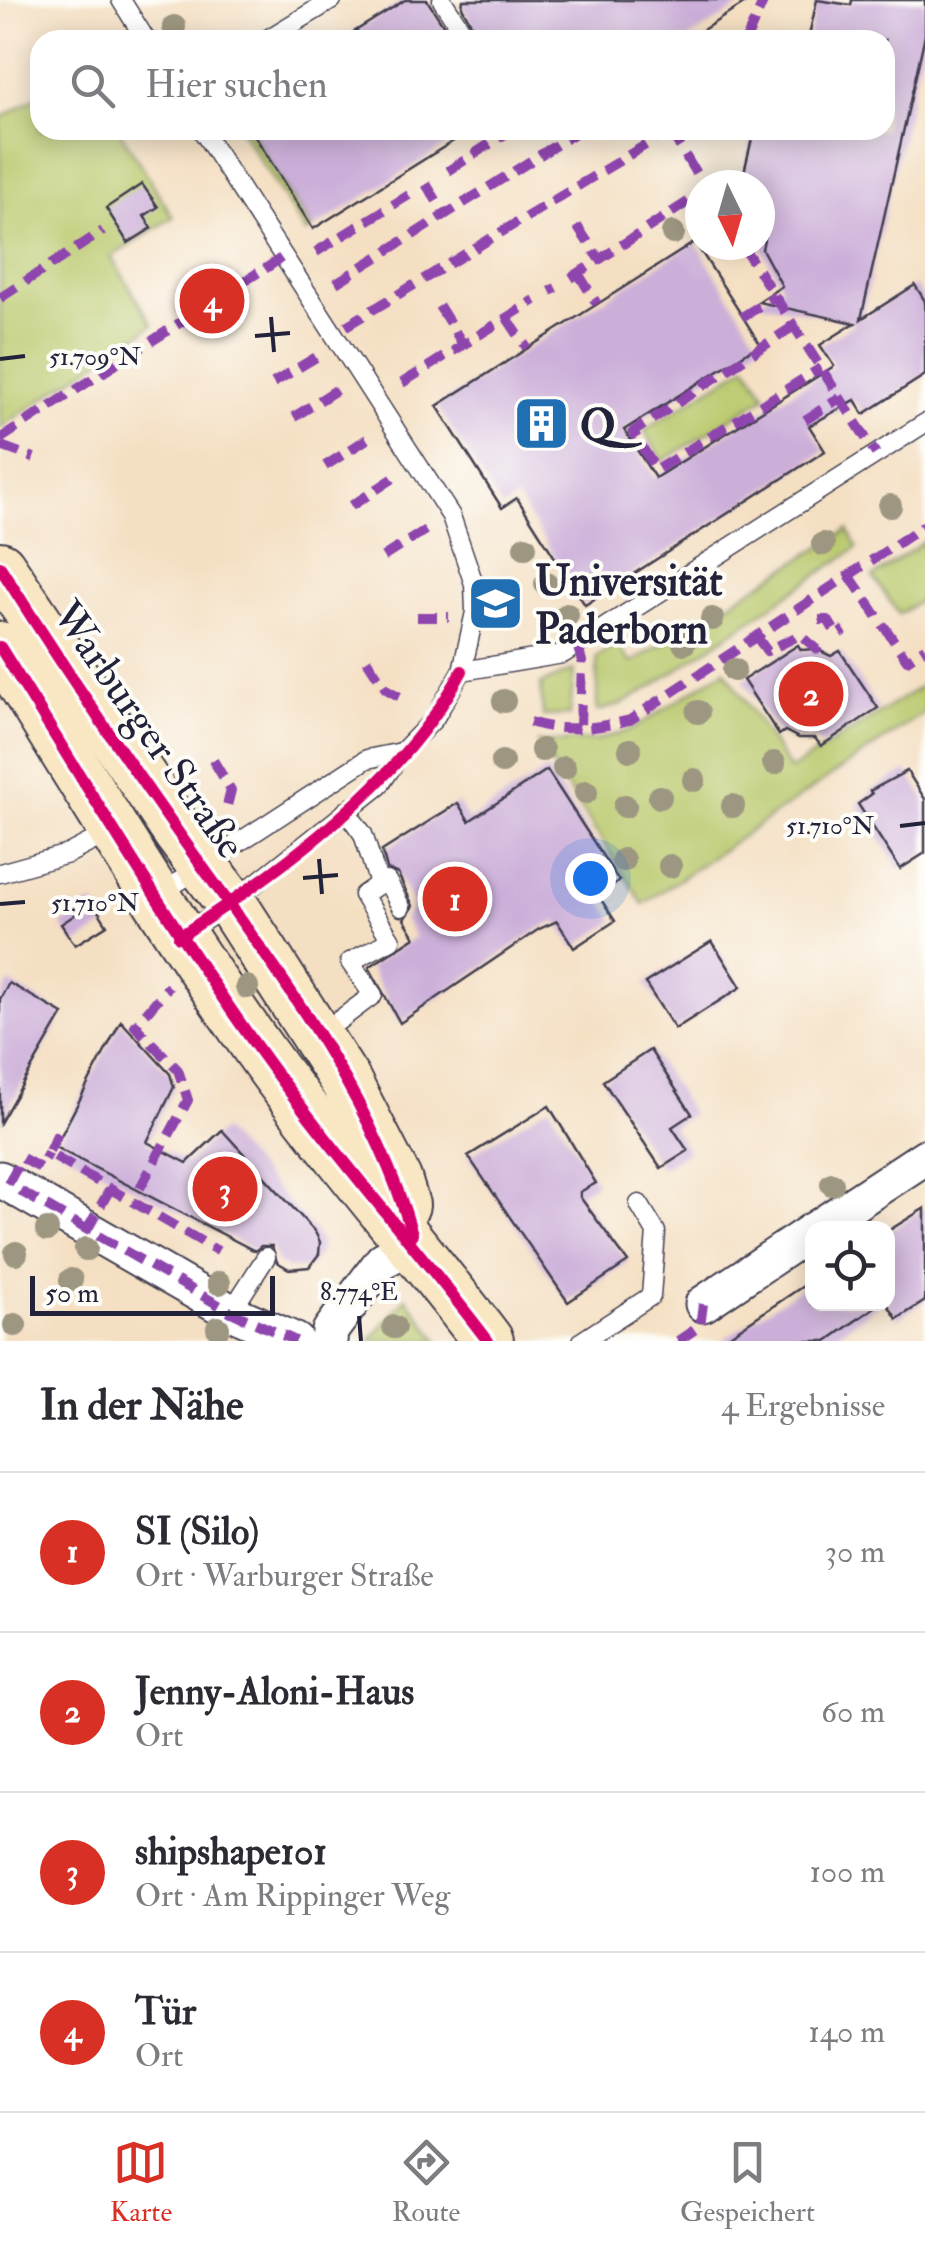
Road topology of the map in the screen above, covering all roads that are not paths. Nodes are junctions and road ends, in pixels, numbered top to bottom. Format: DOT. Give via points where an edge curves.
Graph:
graph roads {
  1 [pos="121,0"];
  2 [pos="332,0"];
  3 [pos="442,0"];
  4 [pos="140,30"];
  5 [pos="282,30"];
  6 [pos="462,30"];
  7 [pos="208,140"];
  8 [pos="925,423"];
  9 [pos="3,578"];
  10 [pos="0,647"];
  11 [pos="462,671"];
  12 [pos="402,752"];
  13 [pos="346,811"];
  14 [pos="114,829"];
  15 [pos="0,873"];
  16 [pos="217,884"];
  17 [pos="379,884"];
  18 [pos="401,907"];
  19 [pos="168,916"];
  20 [pos="317,1037"];
  21 [pos="925,1157"];
  22 [pos="3,1187"];
  23 [pos="639,1204"];
  24 [pos="829,1221"];
  25 [pos="805,1237"];
  26 [pos="415,1244"];
  27 [pos="266,1257"];
  28 [pos="703,1304"];
  29 [pos="231,1312"];
  30 [pos="296,1341"];
  31 [pos="329,1341"];
  32 [pos="488,1341"];
  33 [pos="582,1341"];
  1 -- 4 [label="lane"];
  2 -- 5 [label="lane"];
  3 -- 6 [label="lane"];
  7 -- 11 [label="lane" via="451,516 474,584 472,641"];
  8 -- 11 [label="lane" via="562,654"];
  9 -- 16 [label="main road, Warburger Straße"];
  10 -- 14 [label="main road, Warburger Straße"];
  11 -- 12 [label="lane" via="434,719"];
  12 -- 13 [label="lane" via="379,786"];
  12 -- 16 [label="lane" via="366,759"];
  13 -- 16 [label="lane"];
  13 -- 17 [label="lane" via="363,834"];
  14 -- 15 [label="lane" via="88,846"];
  14 -- 19 [label="main road, Warburger Straße"];
  16 -- 19 [label="lane"];
  16 -- 19 [label="lane"];
  16 -- 20 [label="main road, Warburger Straße"];
  17 -- 18 [label="lane" via="386,882"];
  17 -- 20 [label="lane" via="363,896 391,940 350,962 374,995"];
  19 -- 26 [label="main road, Warburger Straße" via="327,1142"];
  20 -- 26 [label="main road, Warburger Straße" via="396,1179"];
  21 -- 24 [label="street"];
  22 -- 29 [label="street"];
  23 -- 33 [label="lane" via="656,1232 651,1296"];
  25 -- 28 [label="street"];
  26 -- 31 [label="street" via="383,1260"];
  26 -- 32 [label="main road, Warburger Straße"];
  27 -- 29 [label="lane"];
  29 -- 30 [label="street"];
}
